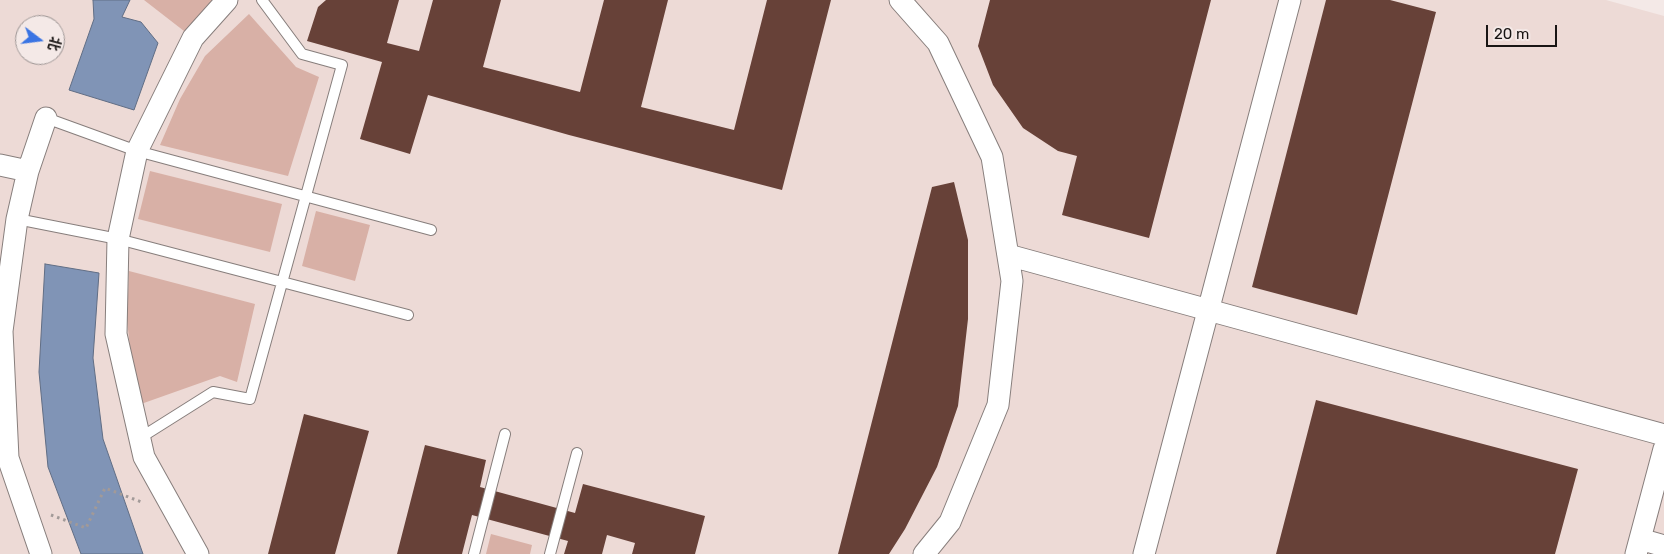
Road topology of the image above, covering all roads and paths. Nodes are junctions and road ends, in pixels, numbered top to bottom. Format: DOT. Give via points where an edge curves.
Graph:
graph roads {
  1 [pos="227,0"];
  2 [pos="262,0"];
  3 [pos="900,0"];
  4 [pos="1290,0"];
  5 [pos="46,118"];
  6 [pos="137,151"];
  7 [pos="0,164"];
  8 [pos="28,171"];
  9 [pos="305,197"];
  10 [pos="17,219"];
  11 [pos="431,230"];
  12 [pos="118,239"];
  13 [pos="1008,255"];
  14 [pos="281,281"];
  15 [pos="1210,309"];
  16 [pos="408,316"];
  17 [pos="505,434"];
  18 [pos="1664,435"];
  19 [pos="140,438"];
  20 [pos="1664,449"];
  21 [pos="577,453"];
  22 [pos="24,504"];
  23 [pos="177,516"];
  24 [pos="1664,546"];
  25 [pos="1638,547"];
  26 [pos="41,554"];
  27 [pos="198,554"];
  28 [pos="474,554"];
  29 [pos="550,554"];
  30 [pos="924,554"];
  31 [pos="1144,554"];
  1 -- 6 [label="street" via="193,38"];
  2 -- 9 [label="lane" via="302,54 342,65"];
  3 -- 13 [label="street" via="938,43 992,157"];
  4 -- 15 [label="street"];
  5 -- 6 [label="lane"];
  5 -- 8 [label="street"];
  6 -- 9 [label="lane"];
  6 -- 12 [label="street"];
  7 -- 8 [label="street"];
  8 -- 10 [label="street"];
  9 -- 11 [label="lane"];
  9 -- 14 [label="lane"];
  10 -- 12 [label="lane"];
  10 -- 22 [label="street" via="2,331 8,458"];
  12 -- 14 [label="lane"];
  12 -- 19 [label="street" via="116,334"];
  13 -- 15 [label="street"];
  13 -- 30 [label="street" via="1012,281 998,406 950,522"];
  14 -- 16 [label="lane"];
  14 -- 19 [label="lane" via="250,399 213,392"];
  15 -- 18 [label="street"];
  15 -- 31 [label="street"];
  17 -- 28 [label="lane"];
  19 -- 23 [label="street" via="144,457"];
  20 -- 25 [label="street"];
  21 -- 29 [label="lane"];
  22 -- 23 [label="path" via="86,528 105,488"];
  22 -- 26 [label="street"];
  23 -- 27 [label="street"];
  24 -- 25 [label="street"];
}
